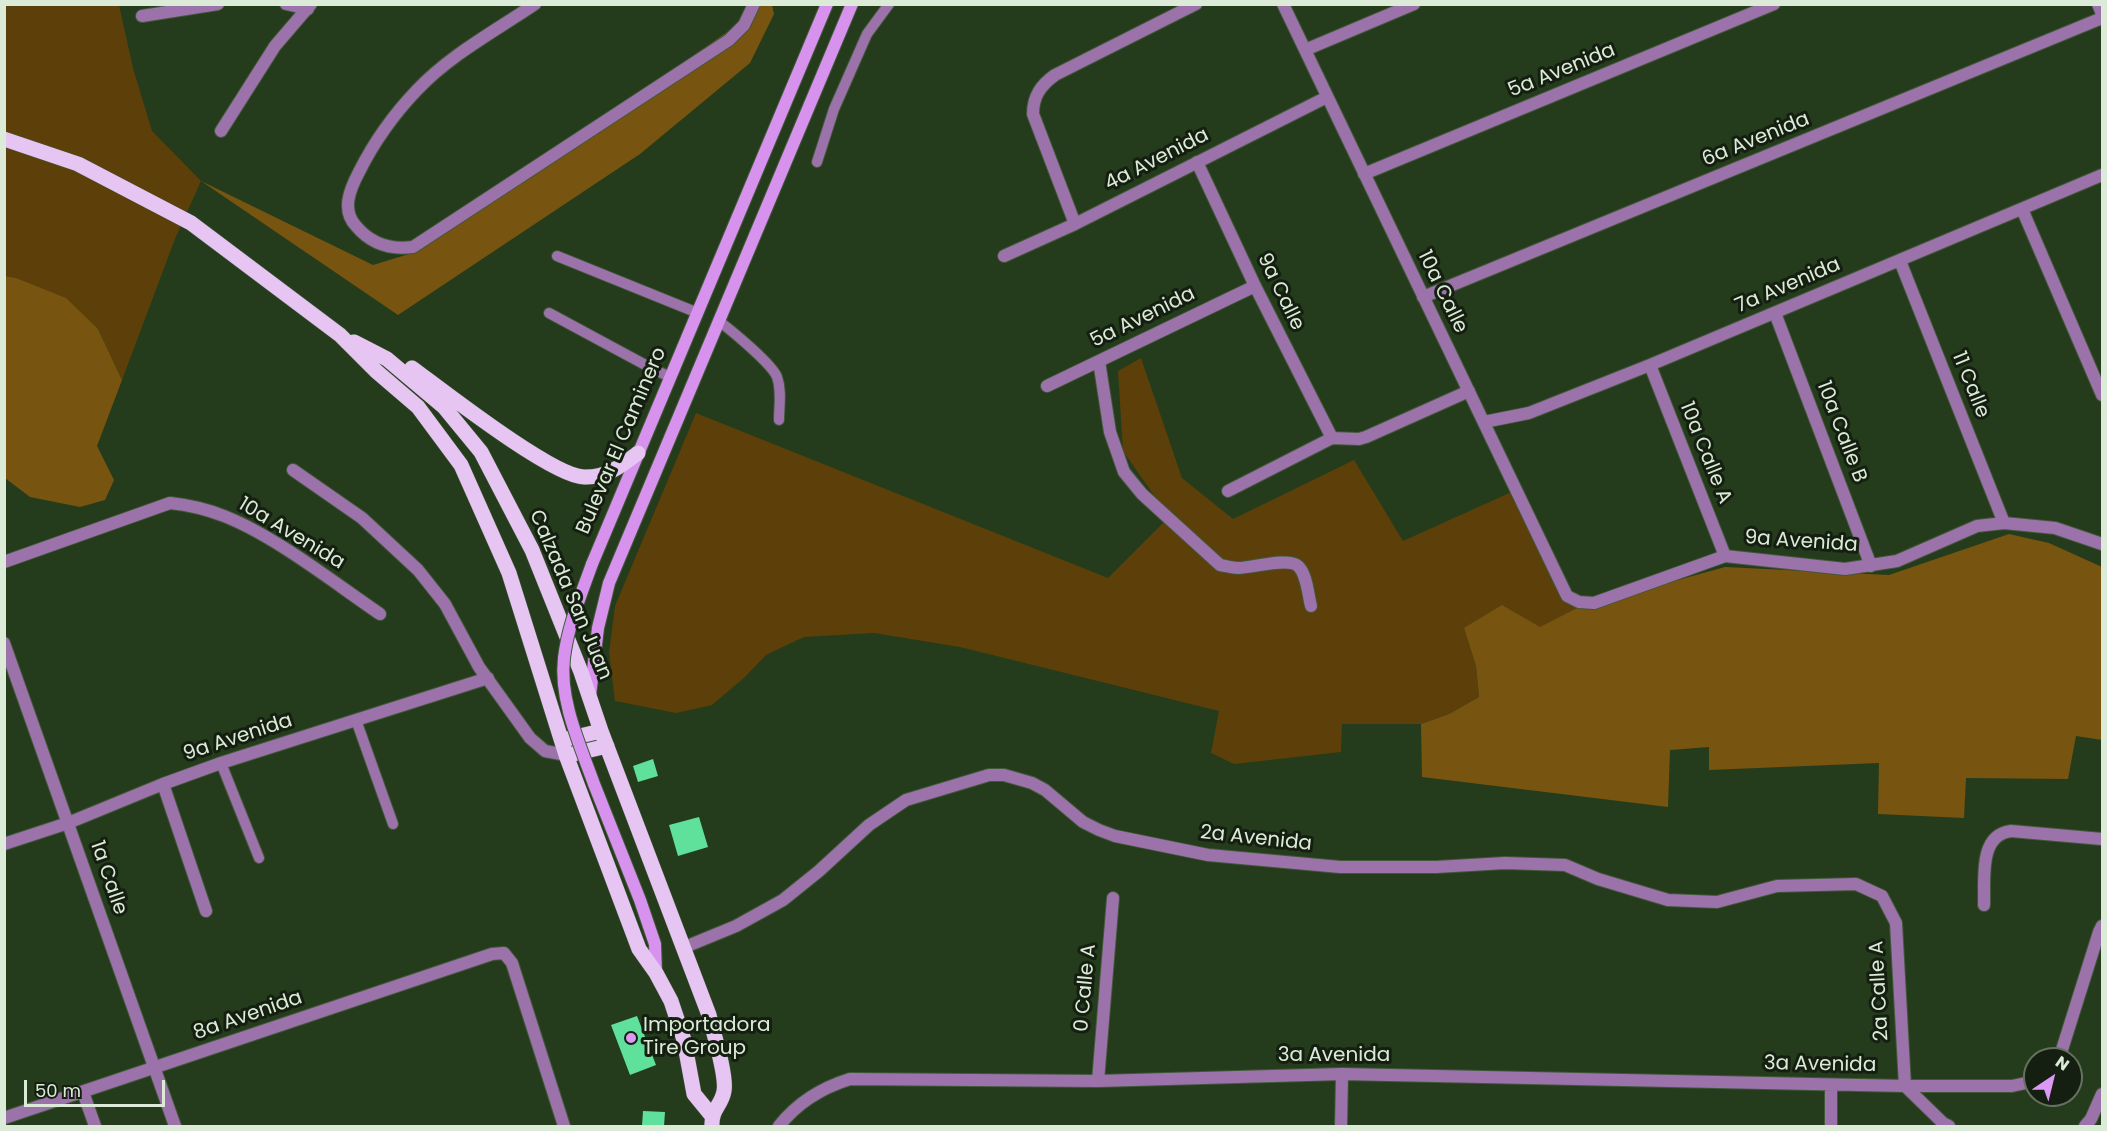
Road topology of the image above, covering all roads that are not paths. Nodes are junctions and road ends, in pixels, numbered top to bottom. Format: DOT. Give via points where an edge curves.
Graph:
graph roads {
  1 [pos="218,4"];
  2 [pos="286,4"];
  3 [pos="535,4"];
  4 [pos="754,4"];
  5 [pos="827,4"];
  6 [pos="852,4"];
  7 [pos="889,4"];
  8 [pos="1196,4"];
  9 [pos="1283,4"];
  10 [pos="1414,4"];
  11 [pos="1774,4"];
  12 [pos="2098,4"];
  13 [pos="310,7"];
  14 [pos="142,16"];
  15 [pos="2103,16"];
  16 [pos="1305,50"];
  17 [pos="1327,97"];
  18 [pos="221,131"];
  19 [pos="4,139"];
  20 [pos="817,162"];
  21 [pos="1197,162"];
  22 [pos="1364,174"];
  23 [pos="2103,175"];
  24 [pos="2022,209"];
  25 [pos="1075,224"];
  26 [pos="557,256"];
  27 [pos="1004,256"];
  28 [pos="1900,261"];
  29 [pos="1255,286"];
  30 [pos="1423,297"];
  31 [pos="549,313"];
  32 [pos="698,313"];
  33 [pos="1775,313"];
  34 [pos="720,322"];
  35 [pos="340,335"];
  36 [pos="1099,361"];
  37 [pos="1650,365"];
  38 [pos="670,377"];
  39 [pos="1047,386"];
  40 [pos="1469,391"];
  41 [pos="2103,395"];
  42 [pos="779,420"];
  43 [pos="1484,422"];
  44 [pos="1332,438"];
  45 [pos="638,453"];
  46 [pos="293,470"];
  47 [pos="1228,490"];
  48 [pos="2004,523"];
  49 [pos="2103,544"];
  50 [pos="1725,556"];
  51 [pos="4,562"];
  52 [pos="1871,566"];
  53 [pos="1567,596"];
  54 [pos="1311,606"];
  55 [pos="380,614"];
  56 [pos="4,643"];
  57 [pos="488,678"];
  58 [pos="590,698"];
  59 [pos="356,720"];
  60 [pos="601,731"];
  61 [pos="607,746"];
  62 [pos="564,748"];
  63 [pos="221,764"];
  64 [pos="163,784"];
  65 [pos="68,823"];
  66 [pos="393,824"];
  67 [pos="2103,838"];
  68 [pos="4,844"];
  69 [pos="259,858"];
  70 [pos="1882,896"];
  71 [pos="1113,898"];
  72 [pos="1984,905"];
  73 [pos="206,911"];
  74 [pos="2103,926"];
  75 [pos="685,947"];
  76 [pos="656,973"];
  77 [pos="2063,1047"];
  78 [pos="154,1068"];
  79 [pos="1342,1074"];
  80 [pos="1098,1081"];
  81 [pos="2023,1084"];
  82 [pos="1831,1085"];
  83 [pos="1905,1086"];
  84 [pos="83,1092"];
  85 [pos="2103,1094"];
  86 [pos="4,1118"];
  87 [pos="712,1121"];
  88 [pos="95,1126"];
  89 [pos="175,1126"];
  90 [pos="564,1126"];
  91 [pos="779,1126"];
  92 [pos="1341,1126"];
  93 [pos="1831,1126"];
  94 [pos="1949,1126"];
  95 [pos="2085,1126"];
  1 -- 14 [label="street"];
  2 -- 13 [label="street"];
  3 -- 4 [label="street" via="448,63 417,89 392,120 352,184 348,204 349,218 370,239 398,249 413,247 729,40 744,25"];
  5 -- 32 [label="main road, Bulevar El Caminero"];
  6 -- 34 [label="main road"];
  7 -- 20 [label="lane" via="867,34 834,109"];
  8 -- 25 [label="street" via="1055,75 1041,88 1033,114"];
  9 -- 16 [label="street, 10a Calle"];
  10 -- 16 [label="street"];
  11 -- 22 [label="street, 5a Avenida"];
  12 -- 15 [label="street"];
  13 -- 18 [label="street" via="275,46"];
  15 -- 30 [label="street, 6a Avenida"];
  16 -- 17 [label="street, 10a Calle"];
  17 -- 21 [label="street, 4a Avenida"];
  17 -- 22 [label="street, 10a Calle"];
  19 -- 35 [label="main road" via="78,164 191,223"];
  21 -- 25 [label="street, 4a Avenida"];
  21 -- 29 [label="street, 9a Calle"];
  22 -- 30 [label="street, 10a Calle"];
  23 -- 24 [label="street, 7a Avenida"];
  24 -- 28 [label="street, 7a Avenida"];
  24 -- 41 [label="street"];
  25 -- 27 [label="street, 4a Avenida"];
  26 -- 32 [label="lane"];
  28 -- 33 [label="street, 7a Avenida"];
  28 -- 48 [label="street, 11 Calle"];
  29 -- 36 [label="street, 5a Avenida"];
  29 -- 44 [label="street, 9a Calle"];
  30 -- 40 [label="street, 10a Calle"];
  31 -- 38 [label="lane"];
  32 -- 38 [label="main road, Bulevar El Caminero"];
  33 -- 37 [label="street, 7a Avenida"];
  33 -- 52 [label="street, 10a Calle B"];
  34 -- 42 [label="lane" via="740,336 776,375 780,389"];
  34 -- 58 [label="main road" via="609,583 598,628"];
  35 -- 45 [label="main road" via="374,341 542,460 568,473 600,476"];
  35 -- 58 [label="main road, Calzada San Juan" via="387,359 444,407 481,452 532,550"];
  35 -- 62 [label="main road, Calzada San Juan" via="418,407 461,465 508,573"];
  36 -- 39 [label="street, 5a Avenida"];
  36 -- 54 [label="street" via="1116,452 1124,472 1142,494 1220,565 1249,568 1285,562 1298,566"];
  37 -- 43 [label="street, 7a Avenida" via="1529,413"];
  37 -- 50 [label="street, 10a Calle A"];
  38 -- 45 [label="main road, Bulevar El Caminero"];
  40 -- 43 [label="street, 10a Calle"];
  40 -- 44 [label="street" via="1366,437"];
  43 -- 53 [label="street, 10a Calle"];
  44 -- 47 [label="street"];
  45 -- 76 [label="main road, Bulevar El Caminero, bridge" via="569,629 564,675 572,719 655,944"];
  46 -- 57 [label="street" via="362,518 418,570 445,604"];
  48 -- 49 [label="street, 9a Avenida" via="2055,528"];
  48 -- 52 [label="street, 9a Avenida" via="1977,526 1897,561"];
  50 -- 52 [label="street, 9a Avenida" via="1845,569"];
  50 -- 53 [label="street, 9a Avenida" via="1594,603"];
  51 -- 55 [label="street, 10a Avenida" via="170,503 196,506 258,533"];
  56 -- 65 [label="street, 1a Calle"];
  57 -- 59 [label="street, 9a Avenida"];
  57 -- 62 [label="street" via="536,744 545,751"];
  58 -- 60 [label="main road, Calzada San Juan"];
  59 -- 63 [label="street, 9a Avenida"];
  59 -- 66 [label="lane"];
  60 -- 61 [label="main road, Calzada San Juan"];
  60 -- 62 [label="main road"];
  61 -- 62 [label="main road"];
  61 -- 75 [label="main road, Calzada San Juan"];
  62 -- 76 [label="main road, Calzada San Juan" via="639,949"];
  63 -- 64 [label="street, 9a Avenida"];
  63 -- 69 [label="lane"];
  64 -- 65 [label="street, 9a Avenida"];
  64 -- 73 [label="street"];
  65 -- 68 [label="street, 9a Avenida"];
  65 -- 78 [label="street, 1a Calle"];
  67 -- 72 [label="street" via="2002,832 1987,852"];
  70 -- 75 [label="street, 2a Avenida" via="1856,884 1777,886 1717,902 1668,900 1565,865 1340,867 1208,855 1107,833 1083,822 1032,783 1011,776 989,775 906,800 869,825 783,900 736,926"];
  70 -- 83 [label="street, 2a Calle A" via="1896,923"];
  71 -- 80 [label="street, 0 Calle A"];
  74 -- 77 [label="street"];
  75 -- 87 [label="main road, Calzada San Juan" via="720,1058 724,1091"];
  76 -- 87 [label="main road, Calzada San Juan" via="671,1001 684,1040 694,1094"];
  78 -- 84 [label="street, 8a Avenida"];
  78 -- 89 [label="street, 1a Calle"];
  78 -- 90 [label="street, 8a Avenida" via="504,953 512,963"];
  79 -- 80 [label="street, 3a Avenida"];
  79 -- 82 [label="street, 3a Avenida"];
  79 -- 92 [label="street"];
  80 -- 91 [label="street, 3a Avenida" via="850,1079 817,1092"];
  81 -- 83 [label="street, 3a Avenida"];
  82 -- 83 [label="street, 3a Avenida"];
  82 -- 93 [label="street"];
  83 -- 94 [label="street"];
  84 -- 86 [label="street, 8a Avenida"];
  84 -- 88 [label="street"];
  85 -- 95 [label="street"];
}
